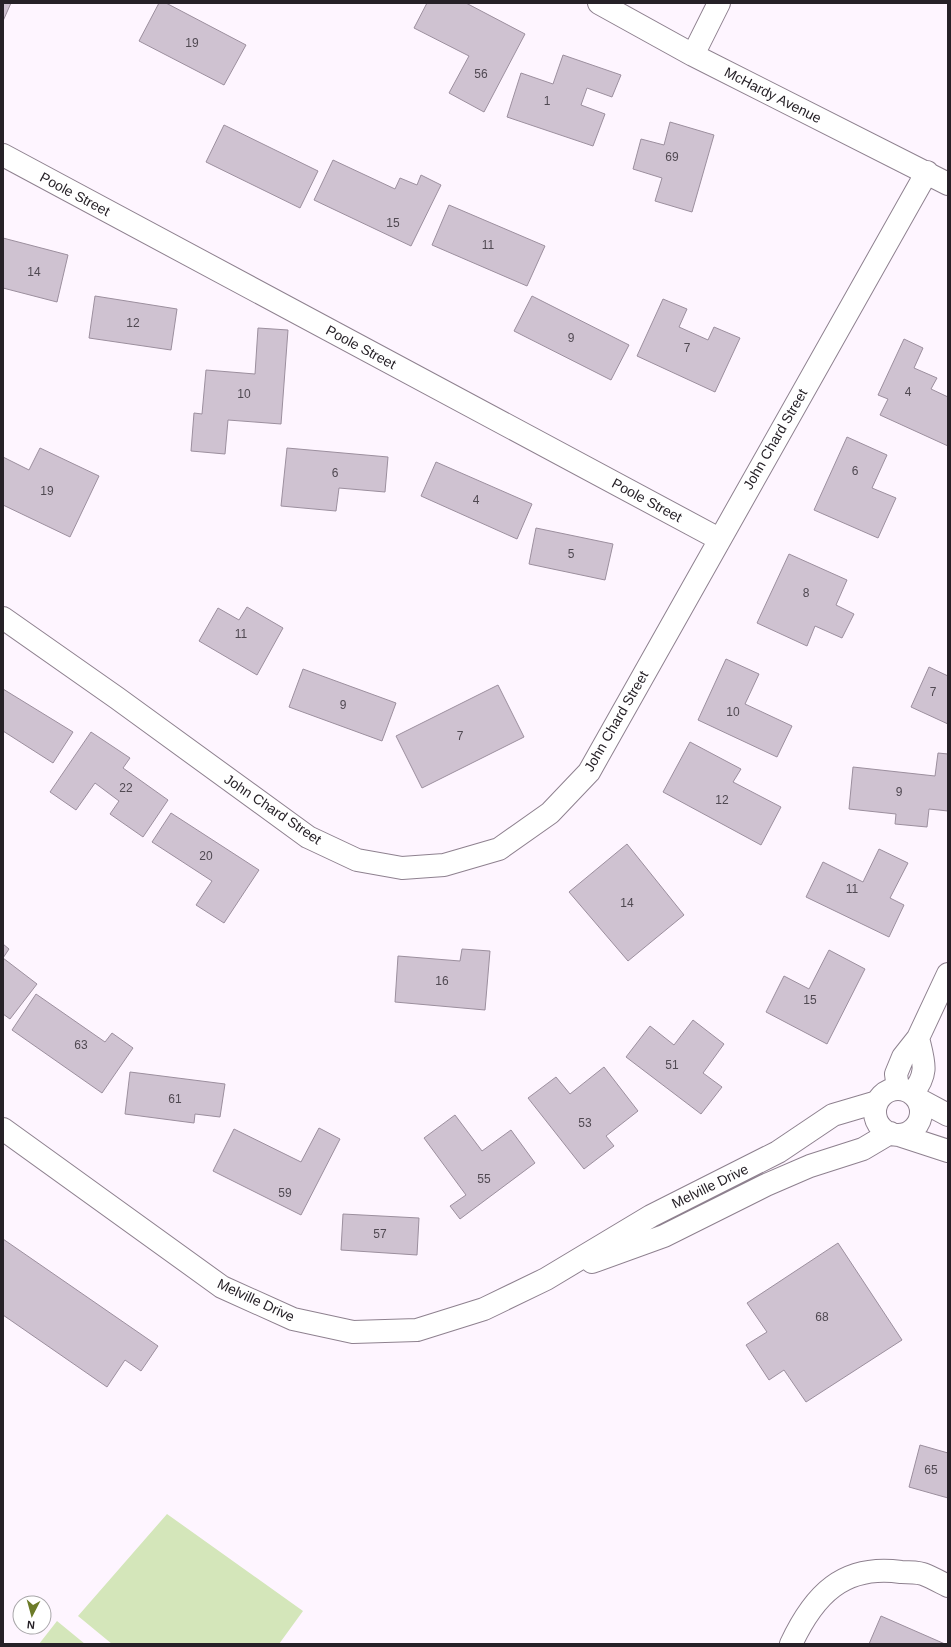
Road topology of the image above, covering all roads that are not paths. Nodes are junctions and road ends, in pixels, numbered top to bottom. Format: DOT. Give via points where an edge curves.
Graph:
graph roads {
  1 [pos="598,3"];
  2 [pos="719,3"];
  3 [pos="693,55"];
  4 [pos="3,155"];
  5 [pos="927,172"];
  6 [pos="948,184"];
  7 [pos="719,539"];
  8 [pos="3,618"];
  9 [pos="948,974"];
  10 [pos="910,1094"];
  11 [pos="877,1102"];
  12 [pos="948,1115"];
  13 [pos="3,1129"];
  14 [pos="894,1134"];
  15 [pos="948,1151"];
  16 [pos="546,1279"];
  17 [pos="948,1586"];
  18 [pos="791,1644"];
  1 -- 3 [label="street, McHardy Avenue"];
  2 -- 3 [label="street"];
  3 -- 5 [label="street, McHardy Avenue"];
  4 -- 7 [label="street, Poole Street"];
  5 -- 6 [label="street, McHardy Avenue"];
  5 -- 7 [label="street, John Chard Street"];
  7 -- 8 [label="street, John Chard Street" via="589,772 550,813 499,849 444,865 402,868 357,860 308,837"];
  9 -- 10 [label="street" via="918,1038 903,1057 896,1074"];
  10 -- 11 [label="street" via="886,1092"];
  10 -- 12 [label="street"];
  10 -- 14 [label="street" via="921,1106 919,1122 908,1133"];
  11 -- 14 [label="street" via="876,1116 883,1129"];
  11 -- 16 [label="street, Melville Drive" via="833,1115 778,1152 651,1216"];
  13 -- 16 [label="street, Melville Drive" via="222,1287 293,1319 354,1332 417,1330 484,1309"];
  14 -- 15 [label="street"];
  14 -- 16 [label="street, Melville Drive" via="863,1149 810,1166 766,1185 664,1236"];
  17 -- 18 [label="street" via="923,1574 886,1570 851,1575 827,1590 803,1619"];
}
